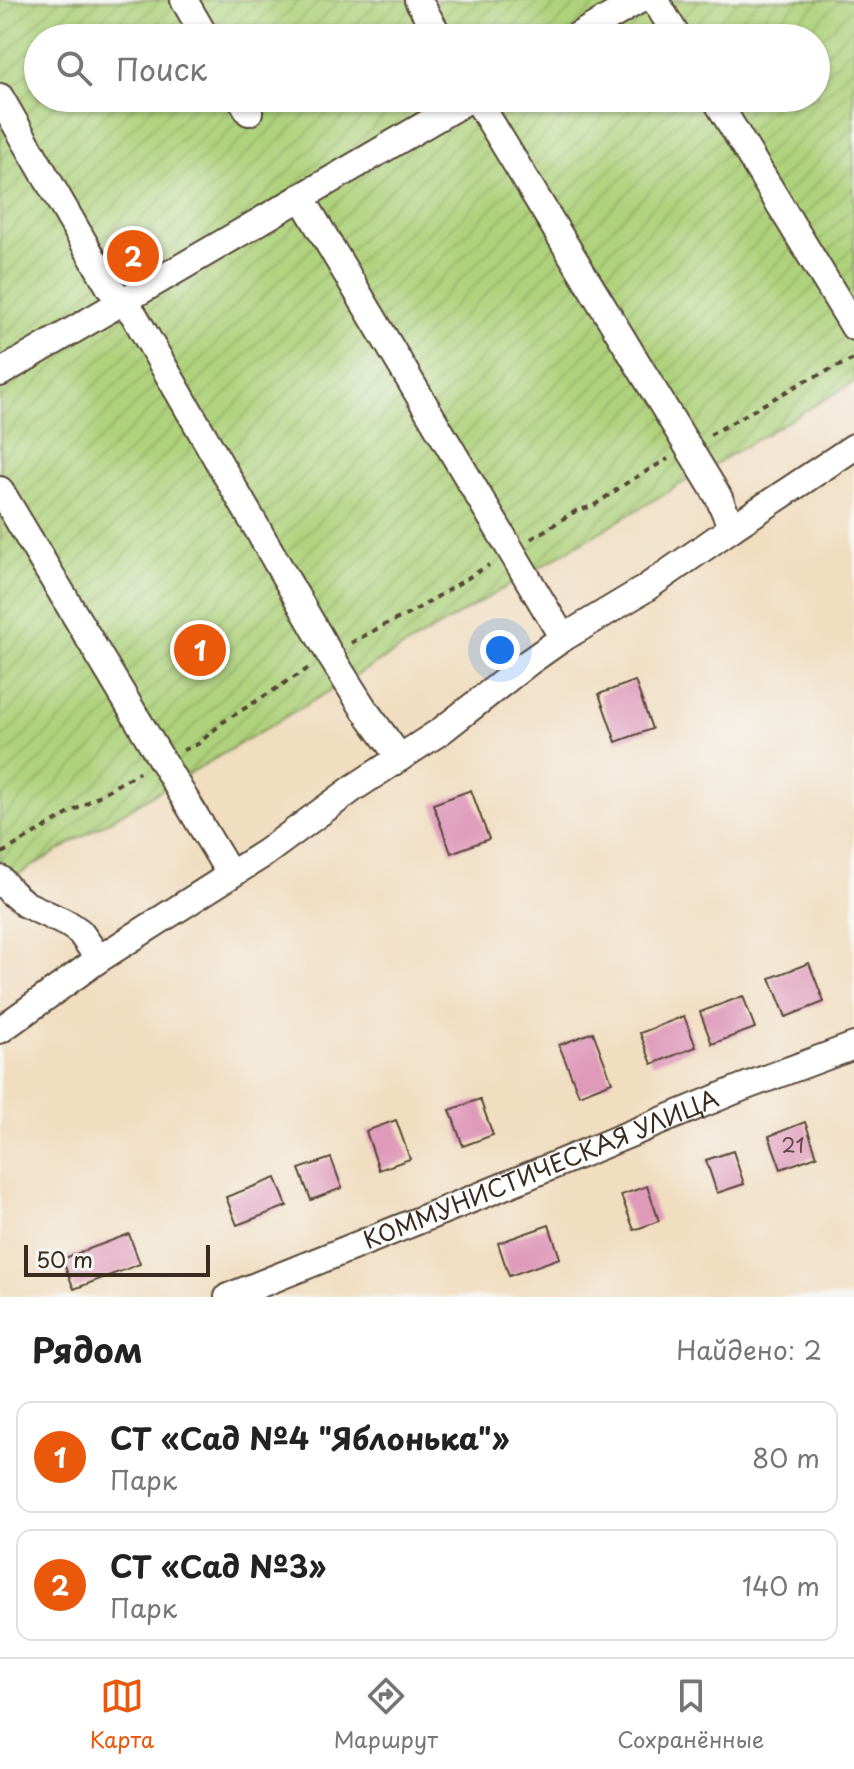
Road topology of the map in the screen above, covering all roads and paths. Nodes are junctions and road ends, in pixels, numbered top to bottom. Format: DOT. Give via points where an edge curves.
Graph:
graph roads {
  1 [pos="184,0"];
  2 [pos="418,0"];
  3 [pos="639,0"];
  4 [pos="655,0"];
  5 [pos="198,24"];
  6 [pos="432,24"];
  7 [pos="598,24"];
  8 [pos="670,24"];
  9 [pos="0,97"];
  10 [pos="450,112"];
  11 [pos="483,112"];
  12 [pos="723,112"];
  13 [pos="301,197"];
  14 [pos="123,301"];
  15 [pos="854,327"];
  16 [pos="854,359"];
  17 [pos="0,373"];
  18 [pos="854,447"];
  19 [pos="688,448"];
  20 [pos="0,490"];
  21 [pos="732,528"];
  22 [pos="511,552"];
  23 [pos="563,638"];
  24 [pos="330,655"];
  25 [pos="162,758"];
  26 [pos="400,758"];
  27 [pos="0,854"];
  28 [pos="230,874"];
  29 [pos="0,879"];
  30 [pos="99,959"];
  31 [pos="0,1030"];
  32 [pos="854,1046"];
  33 [pos="228,1297"];
  1 -- 5 [label="street"];
  2 -- 6 [label="street"];
  3 -- 7 [label="street"];
  4 -- 8 [label="street"];
  9 -- 14 [label="street" via="110,288"];
  10 -- 13 [label="street"];
  11 -- 19 [label="street"];
  12 -- 15 [label="street"];
  13 -- 14 [label="street"];
  13 -- 22 [label="street"];
  14 -- 17 [label="street"];
  14 -- 24 [label="street"];
  16 -- 19 [label="path"];
  18 -- 21 [label="street"];
  19 -- 21 [label="street"];
  19 -- 22 [label="path"];
  20 -- 25 [label="street"];
  21 -- 23 [label="street"];
  22 -- 23 [label="street"];
  22 -- 24 [label="path"];
  23 -- 26 [label="street"];
  24 -- 25 [label="path" via="223,722 198,744"];
  24 -- 26 [label="street"];
  25 -- 27 [label="path"];
  25 -- 28 [label="street"];
  26 -- 28 [label="street"];
  28 -- 30 [label="street"];
  29 -- 30 [label="street" via="25,904 80,932"];
  30 -- 31 [label="street"];
  32 -- 33 [label="street, КОММУНИСТИЧЕСКАЯ УЛИЦА"];
}
